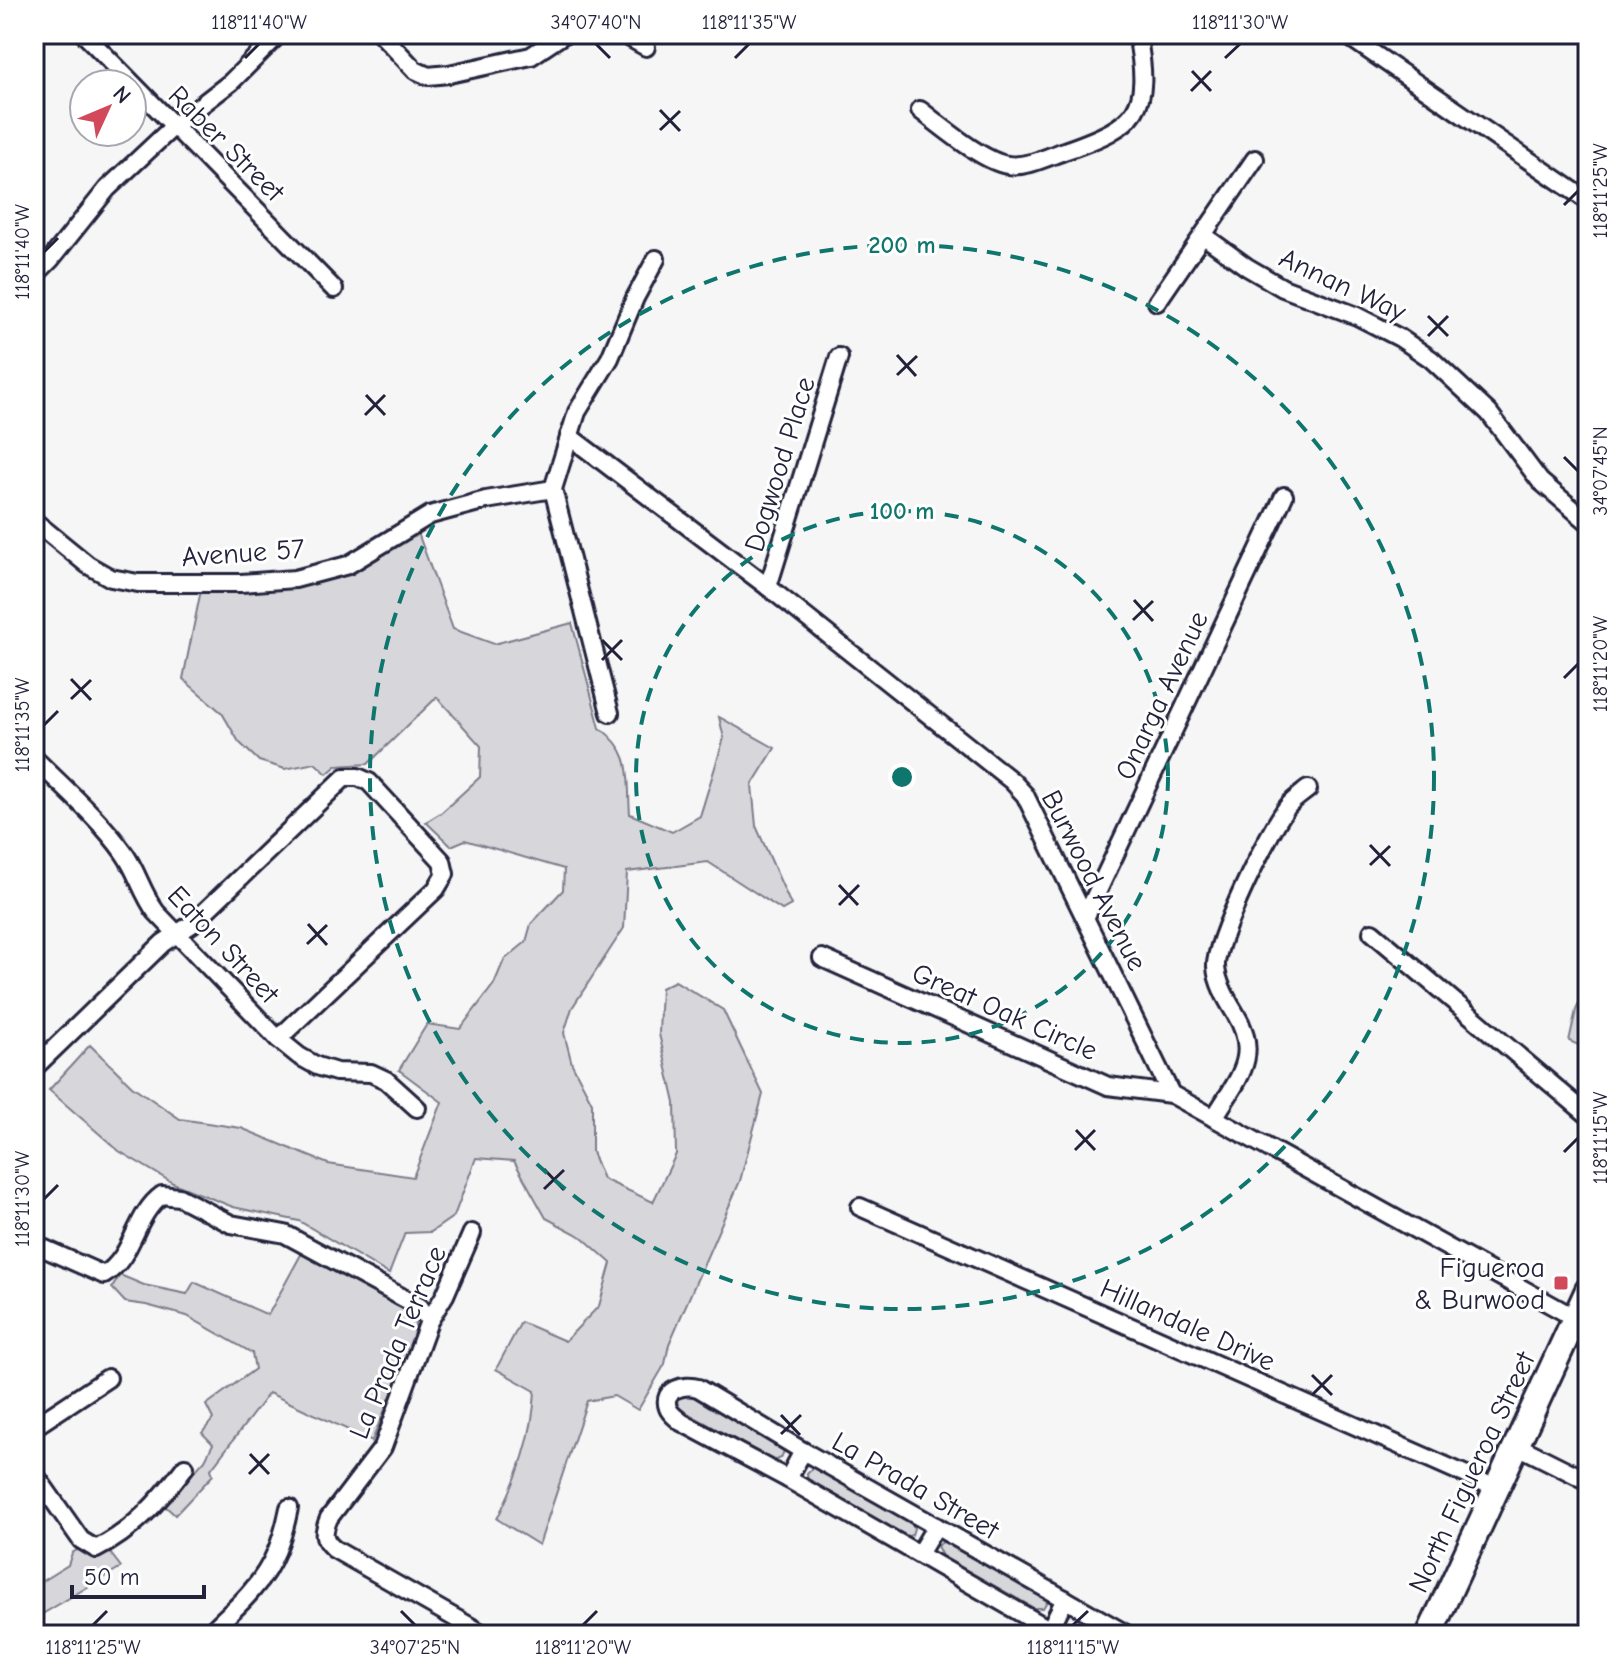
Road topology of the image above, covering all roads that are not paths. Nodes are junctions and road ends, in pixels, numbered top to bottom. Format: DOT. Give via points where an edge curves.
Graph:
graph roads {
  1 [pos="84,34"];
  2 [pos="279,34"];
  3 [pos="381,34"];
  4 [pos="564,34"];
  5 [pos="623,34"];
  6 [pos="1137,34"];
  7 [pos="1345,34"];
  8 [pos="646,47"];
  9 [pos="920,110"];
  10 [pos="174,126"];
  11 [pos="1255,159"];
  12 [pos="1588,201"];
  13 [pos="1204,236"];
  14 [pos="656,259"];
  15 [pos="34,276"];
  16 [pos="334,289"];
  17 [pos="1157,302"];
  18 [pos="839,357"];
  19 [pos="569,436"];
  20 [pos="553,489"];
  21 [pos="1284,496"];
  22 [pos="34,521"];
  23 [pos="1588,522"];
  24 [pos="768,587"];
  25 [pos="610,713"];
  26 [pos="34,758"];
  27 [pos="1308,789"];
  28 [pos="1086,916"];
  29 [pos="1372,932"];
  30 [pos="177,934"];
  31 [pos="822,958"];
  32 [pos="278,1039"];
  33 [pos="34,1068"];
  34 [pos="1171,1094"];
  35 [pos="417,1108"];
  36 [pos="1588,1115"];
  37 [pos="1214,1118"];
  38 [pos="860,1207"];
  39 [pos="472,1233"];
  40 [pos="34,1244"];
  41 [pos="1588,1290"];
  42 [pos="1575,1318"];
  43 [pos="429,1321"];
  44 [pos="108,1378"];
  45 [pos="34,1427"];
  46 [pos="1516,1445"];
  47 [pos="803,1451"];
  48 [pos="185,1467"];
  49 [pos="34,1473"];
  50 [pos="788,1479"];
  51 [pos="1588,1481"];
  52 [pos="1496,1488"];
  53 [pos="289,1508"];
  54 [pos="936,1526"];
  55 [pos="919,1554"];
  56 [pos="1065,1599"];
  57 [pos="1055,1632"];
  58 [pos="208,1635"];
  59 [pos="485,1635"];
  60 [pos="1128,1635"];
  61 [pos="1429,1635"];
  1 -- 10 [label="street, Raber Street"];
  2 -- 10 [label="street" via="231,82"];
  3 -- 4 [label="street" via="415,70 428,76 531,56"];
  5 -- 8 [label="street"];
  6 -- 9 [label="street" via="1143,91 1138,108 1122,125 1090,142 1027,164 1007,165 962,142"];
  7 -- 12 [label="street"];
  10 -- 15 [label="street" via="107,189"];
  10 -- 16 [label="street, Raber Street"];
  11 -- 13 [label="street"];
  13 -- 17 [label="street"];
  13 -- 23 [label="street, Annan Way" via="1283,288 1357,316 1431,359 1489,413 1540,481"];
  14 -- 19 [label="street"];
  18 -- 24 [label="street, Dogwood Place"];
  19 -- 20 [label="street"];
  19 -- 24 [label="street, Burwood Avenue"];
  20 -- 22 [label="street, Avenue 57" via="430,515 348,565 295,579 241,583 111,578"];
  20 -- 25 [label="street"];
  21 -- 28 [label="street, Onarga Avenue"];
  24 -- 28 [label="street, Burwood Avenue" via="1012,781 1035,813"];
  26 -- 30 [label="street, Eaton Street" via="113,838 143,894"];
  27 -- 37 [label="street" via="1289,805 1267,838 1230,918 1216,966 1226,998 1246,1031 1248,1062"];
  28 -- 34 [label="street, Burwood Avenue"];
  29 -- 36 [label="street"];
  30 -- 32 [label="street, Eaton Street"];
  30 -- 32 [label="street" via="345,777 369,782 442,861 445,874 436,889"];
  30 -- 33 [label="street"];
  31 -- 34 [label="street, Great Oak Circle" via="1108,1086"];
  32 -- 35 [label="street, Eaton Street" via="317,1066 386,1080"];
  34 -- 37 [label="street"];
  37 -- 42 [label="street"];
  38 -- 52 [label="street, Hillandale Drive"];
  39 -- 43 [label="street, La Prada Terrace"];
  40 -- 43 [label="street" via="104,1275 124,1255 153,1202 162,1195 179,1197 231,1224 285,1234 420,1307"];
  41 -- 42 [label="main road, North Figueroa Street"];
  42 -- 46 [label="main road, North Figueroa Street"];
  43 -- 59 [label="street, La Prada Terrace" via="383,1447 329,1518 325,1541"];
  44 -- 45 [label="street"];
  46 -- 51 [label="street"];
  46 -- 52 [label="main road, North Figueroa Street"];
  47 -- 50 [label="street"];
  47 -- 50 [label="street, La Prada Street" via="698,1388 687,1384 669,1396 669,1411 681,1422"];
  47 -- 54 [label="street, La Prada Street"];
  48 -- 49 [label="street" via="148,1511 96,1549 81,1540"];
  50 -- 55 [label="street, La Prada Street"];
  52 -- 61 [label="main road, North Figueroa Street"];
  53 -- 58 [label="street" via="283,1539 267,1571"];
  54 -- 55 [label="street"];
  54 -- 56 [label="street, La Prada Street"];
  55 -- 57 [label="street, La Prada Street"];
  56 -- 57 [label="street"];
  56 -- 60 [label="street, La Prada Street"];
}
